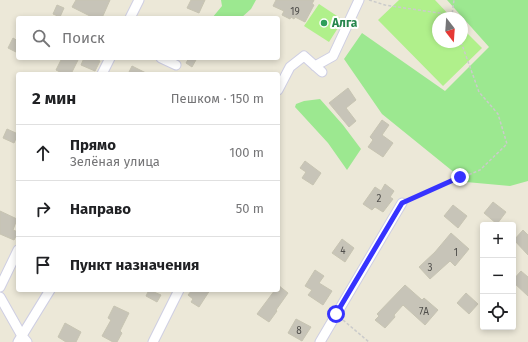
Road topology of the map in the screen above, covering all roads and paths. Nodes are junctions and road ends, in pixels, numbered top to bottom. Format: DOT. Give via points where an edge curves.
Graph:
graph roads {
  1 [pos="139,0"];
  2 [pos="359,0"];
  3 [pos="369,0"];
  4 [pos="454,0"];
  5 [pos="432,12"];
  6 [pos="452,12"];
  7 [pos="131,16"];
  8 [pos="463,48"];
  9 [pos="109,60"];
  10 [pos="165,60"];
  11 [pos="176,65"];
  12 [pos="103,72"];
  13 [pos="280,86"];
  14 [pos="402,203"];
  15 [pos="16,254"];
  16 [pos="0,287"];
  17 [pos="49,292"];
  18 [pos="178,292"];
  19 [pos="0,297"];
  20 [pos="336,314"];
  21 [pos="22,340"];
  22 [pos="153,342"];
  23 [pos="320,342"];
  24 [pos="369,342"];
  1 -- 7 [label="street"];
  2 -- 13 [label="street" via="333,56 319,69 304,56 290,67"];
  3 -- 5 [label="path" via="386,6"];
  4 -- 6 [label="path"];
  8 -- 14 [label="path" via="478,92 498,114 507,144 480,170"];
  9 -- 12 [label="street"];
  10 -- 11 [label="street"];
  14 -- 20 [label="street"];
  15 -- 16 [label="street"];
  17 -- 21 [label="street"];
  18 -- 22 [label="street"];
  19 -- 21 [label="street"];
  20 -- 23 [label="street"];
  20 -- 24 [label="path"];
}
